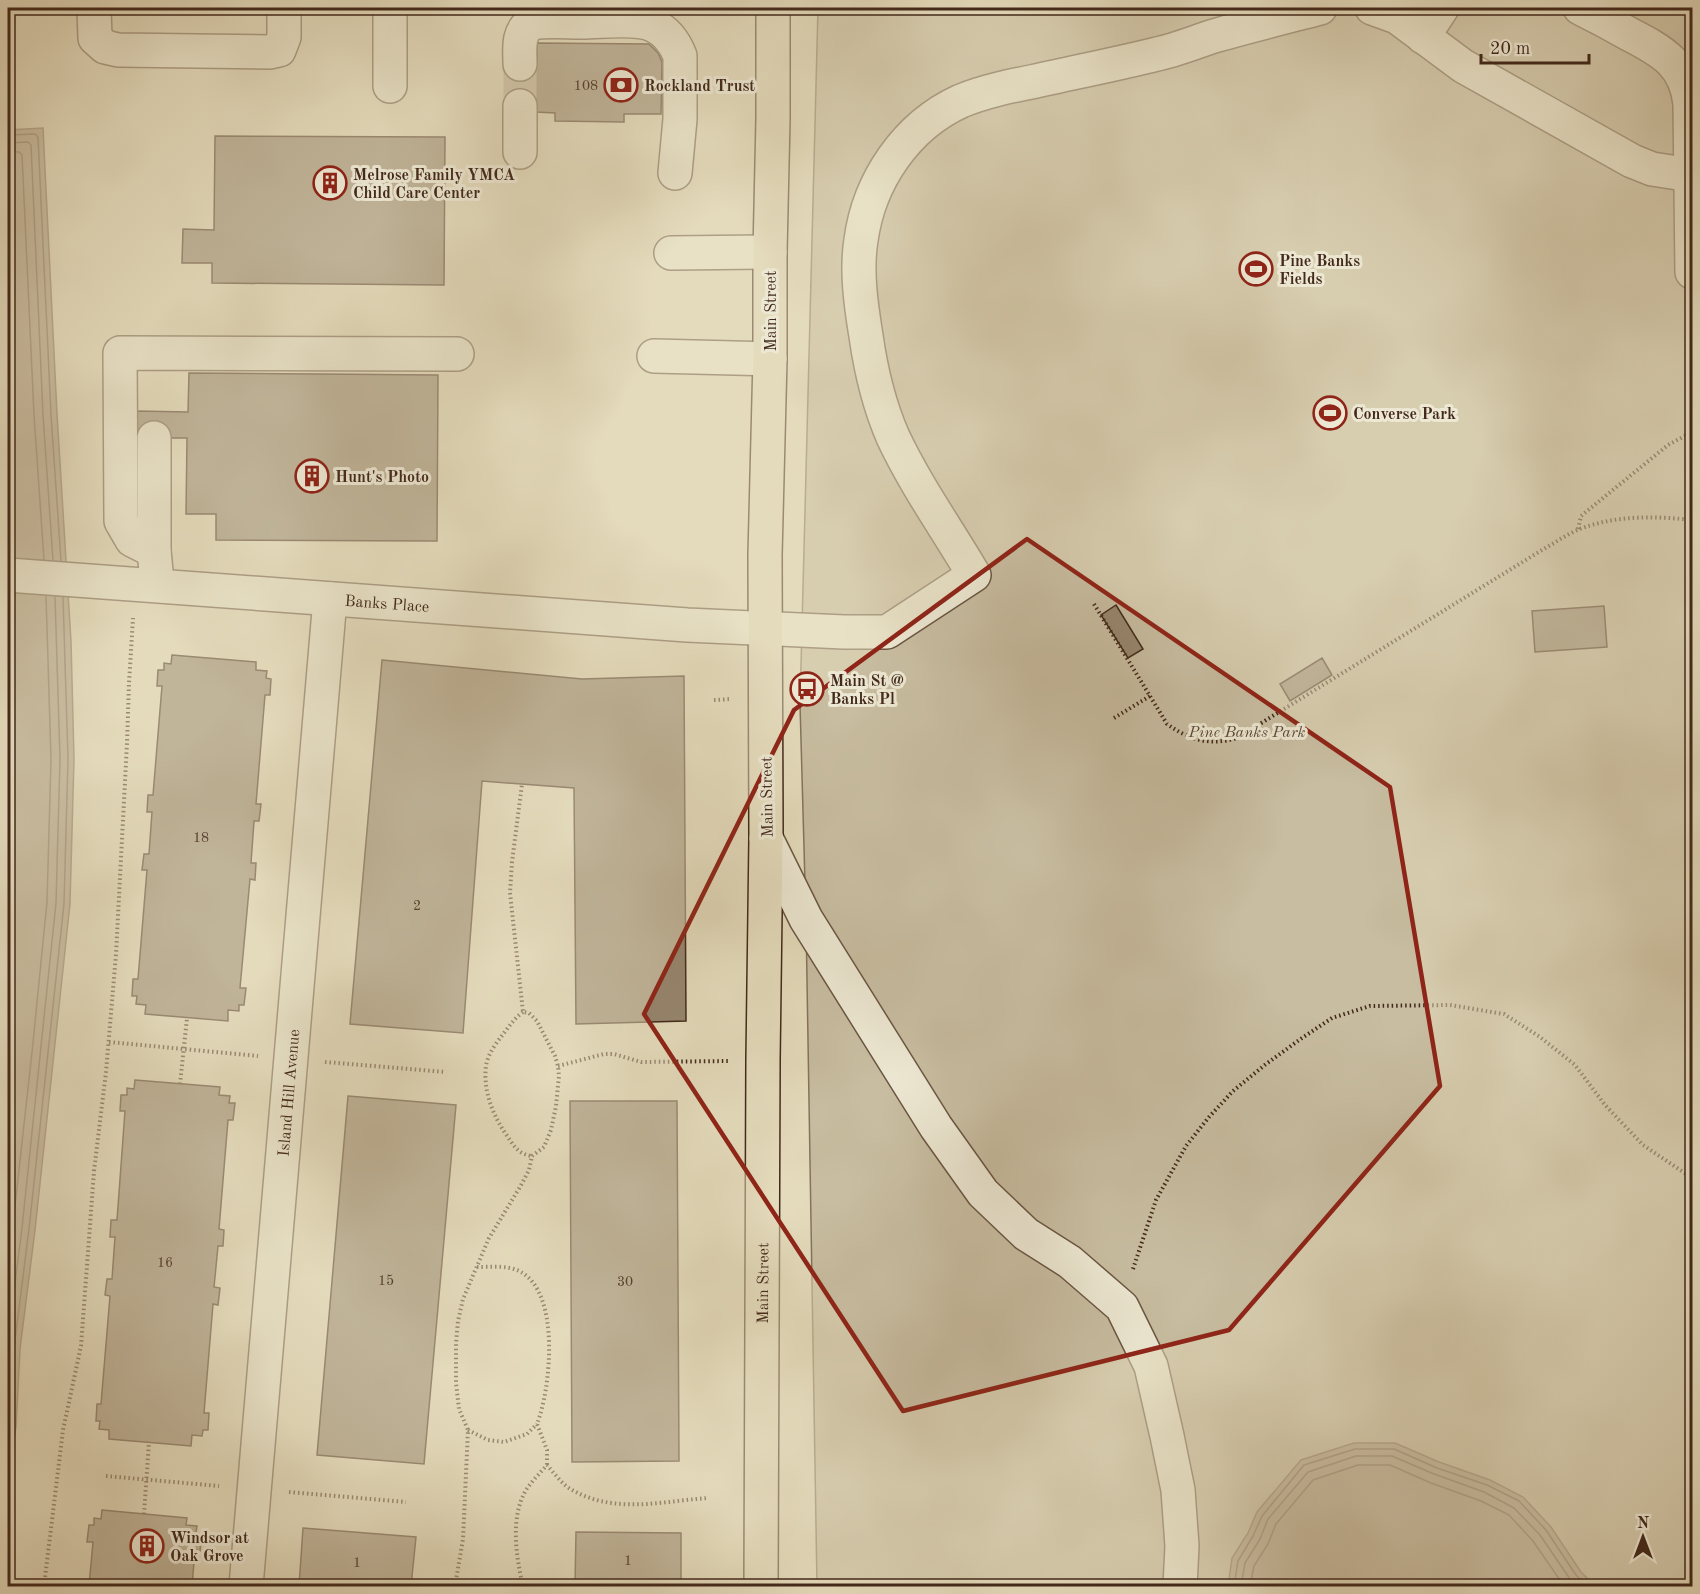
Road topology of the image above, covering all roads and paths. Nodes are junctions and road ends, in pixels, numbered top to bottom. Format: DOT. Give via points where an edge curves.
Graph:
graph roads {
  1 [pos="94,8"];
  2 [pos="284,8"];
  3 [pos="390,8"];
  4 [pos="773,8"];
  5 [pos="1320,8"];
  6 [pos="1372,8"];
  7 [pos="1442,8"];
  8 [pos="1580,8"];
  9 [pos="1423,37"];
  10 [pos="520,64"];
  11 [pos="390,86"];
  12 [pos="520,106"];
  13 [pos="520,152"];
  14 [pos="675,173"];
  15 [pos="1691,175"];
  16 [pos="770,252"];
  17 [pos="671,253"];
  18 [pos="1692,272"];
  19 [pos="457,354"];
  20 [pos="654,356"];
  21 [pos="770,359"];
  22 [pos="1692,432"];
  23 [pos="154,438"];
  24 [pos="1692,520"];
  25 [pos="1578,530"];
  26 [pos="154,552"];
  27 [pos="8,575"];
  28 [pos="148,584"];
  29 [pos="330,599"];
  30 [pos="1094,604"];
  31 [pos="765,629"];
  32 [pos="1150,696"];
  33 [pos="1114,717"];
  34 [pos="522,784"];
  35 [pos="766,838"];
  36 [pos="523,1012"];
  37 [pos="187,1018"];
  38 [pos="763,1060"];
  39 [pos="558,1066"];
  40 [pos="180,1084"];
  41 [pos="532,1156"];
  42 [pos="1692,1178"];
  43 [pos="477,1266"];
  44 [pos="1122,1307"];
  45 [pos="537,1424"];
  46 [pos="468,1430"];
  47 [pos="148,1442"];
  48 [pos="547,1465"];
  49 [pos="708,1498"];
  50 [pos="144,1514"];
  51 [pos="44,1587"];
  52 [pos="246,1587"];
  53 [pos="455,1587"];
  54 [pos="523,1587"];
  55 [pos="760,1587"];
  56 [pos="1180,1587"];
  1 -- 2 [label="street" via="95,38 105,47 270,52 279,50 283,44"];
  3 -- 11 [label="street"];
  4 -- 16 [label="main road, Main Street"];
  5 -- 31 [label="street, Banks Place" via="1159,54 987,91 938,115 898,150 882,173 861,240 859,275 868,355 878,398 905,462 974,575 887,632"];
  6 -- 9 [label="street" via="1397,17"];
  7 -- 9 [label="street"];
  8 -- 15 [label="street" via="1656,48 1683,76 1689,94"];
  9 -- 15 [label="street" via="1462,66 1632,161 1652,169"];
  10 -- 14 [label="street" via="520,40 531,23 630,22 660,29 680,56"];
  12 -- 13 [label="street"];
  15 -- 18 [label="street"];
  16 -- 17 [label="street"];
  16 -- 21 [label="main road, Main Street"];
  19 -- 26 [label="street" via="120,353 121,521 132,540"];
  20 -- 21 [label="street"];
  21 -- 31 [label="main road, Main Street"];
  22 -- 25 [label="path" via="1668,445 1581,516"];
  23 -- 26 [label="street"];
  24 -- 25 [label="path" via="1619,519"];
  25 -- 32 [label="path" via="1237,738 1207,742 1177,731 1167,723"];
  26 -- 28 [label="street"];
  27 -- 28 [label="street, Banks Place"];
  28 -- 29 [label="street, Banks Place"];
  28 -- 51 [label="path" via="132,628 130,650 116,954 81,1346 63,1430"];
  29 -- 31 [label="street, Banks Place"];
  29 -- 52 [label="street, Island Hill Avenue"];
  30 -- 32 [label="path"];
  31 -- 35 [label="main road, Main Street"];
  32 -- 33 [label="path"];
  34 -- 36 [label="path" via="510,892"];
  35 -- 38 [label="main road, Main Street"];
  35 -- 44 [label="street" via="806,919 936,1127 983,1193 1026,1234 1070,1262"];
  36 -- 39 [label="path" via="537,1021"];
  36 -- 41 [label="path" via="496,1042 488,1059 486,1077 491,1107 502,1127 517,1150"];
  37 -- 40 [label="path"];
  38 -- 39 [label="path" via="641,1062 604,1054"];
  38 -- 55 [label="main road, Main Street"];
  39 -- 41 [label="path" via="551,1130 544,1147"];
  41 -- 43 [label="path" via="520,1187"];
  42 -- 44 [label="path" via="1643,1145 1605,1105 1575,1065 1504,1014 1450,1005 1370,1006 1332,1018 1310,1033 1233,1091 1209,1117 1186,1146 1156,1200"];
  43 -- 45 [label="path" via="517,1269 539,1290 549,1350 548,1386"];
  43 -- 46 [label="path" via="463,1299 456,1343 459,1408"];
  44 -- 56 [label="street" via="1151,1366 1167,1436 1178,1490"];
  45 -- 46 [label="path" via="527,1434 504,1442 488,1440"];
  45 -- 48 [label="path" via="547,1450"];
  46 -- 53 [label="path" via="463,1539"];
  47 -- 50 [label="path"];
  48 -- 49 [label="path" via="572,1491 607,1503 631,1505"];
  48 -- 54 [label="path" via="520,1502 516,1545"];
}
